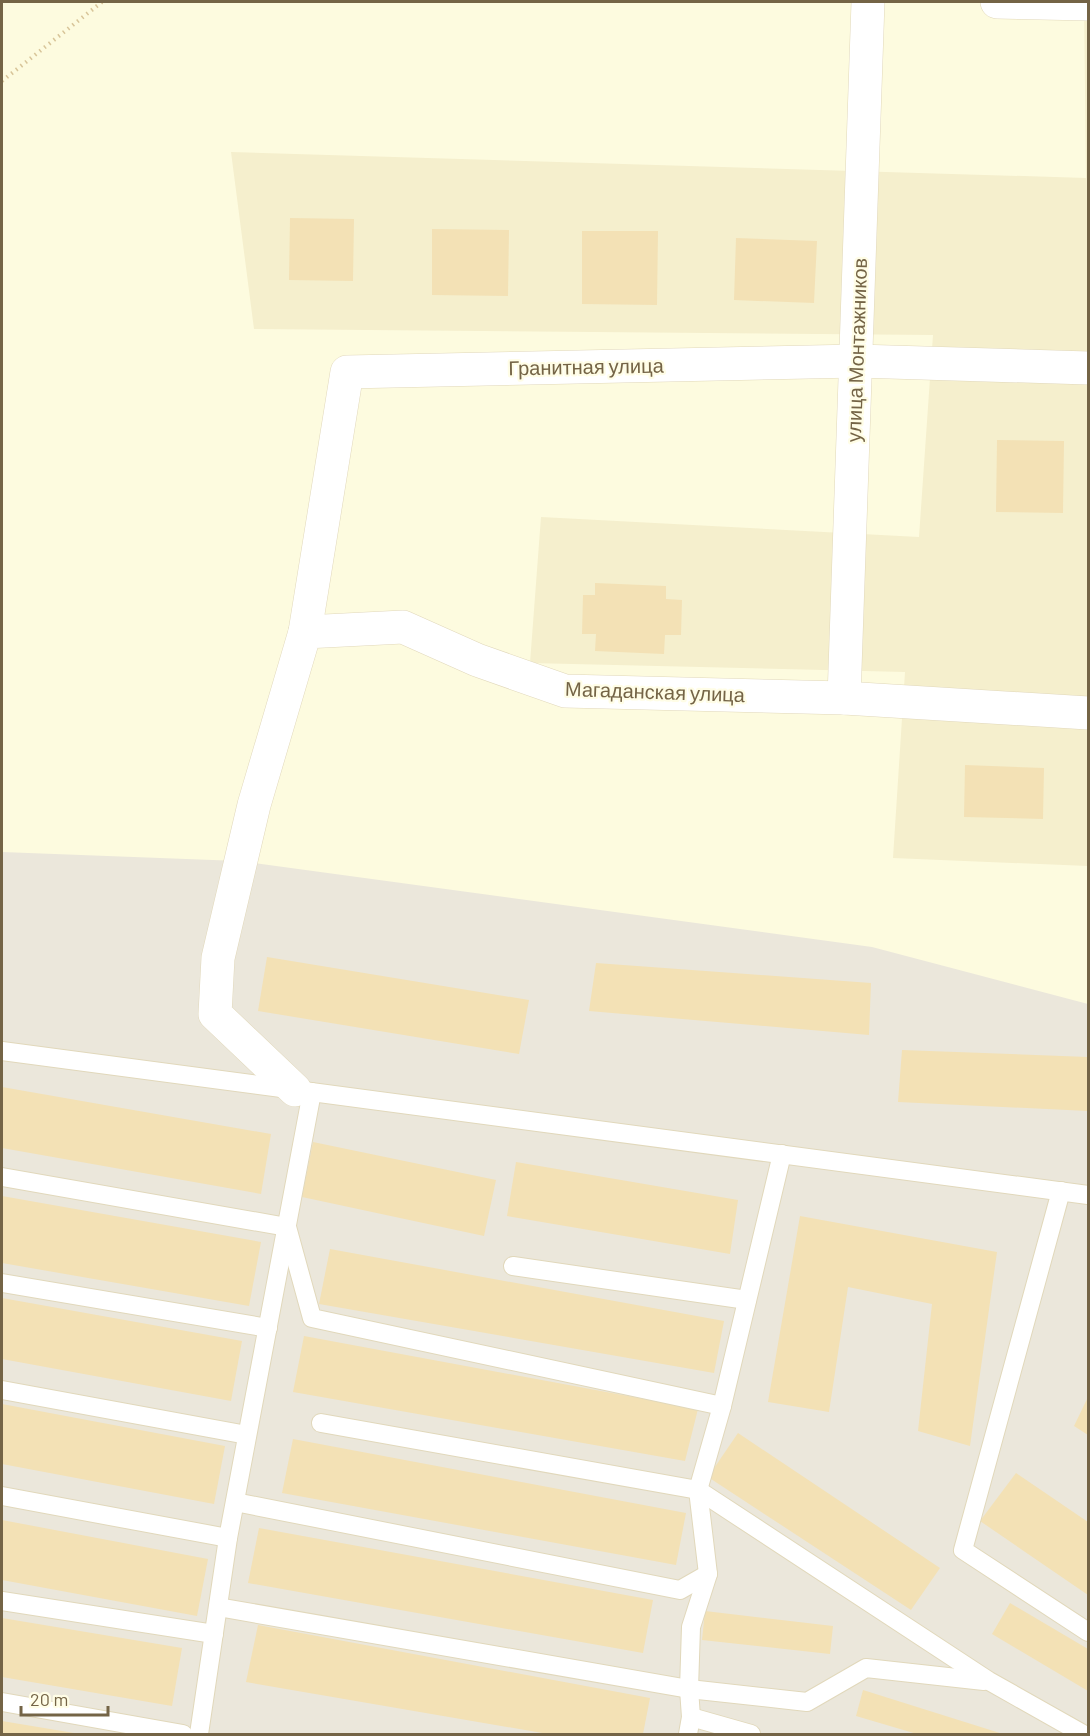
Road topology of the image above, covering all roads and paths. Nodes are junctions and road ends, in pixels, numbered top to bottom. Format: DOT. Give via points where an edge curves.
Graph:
graph roads {
  1 [pos="102,2"];
  2 [pos="868,2"];
  3 [pos="997,2"];
  4 [pos="1089,4"];
  5 [pos="2,81"];
  6 [pos="857,361"];
  7 [pos="1089,368"];
  8 [pos="305,632"];
  9 [pos="844,699"];
  10 [pos="1089,713"];
  11 [pos="2,1051"];
  12 [pos="304,1091"];
  13 [pos="782,1154"];
  14 [pos="2,1177"];
  15 [pos="1061,1191"];
  16 [pos="1089,1195"];
  17 [pos="287,1227"];
  18 [pos="513,1266"];
  19 [pos="2,1282"];
  20 [pos="747,1300"];
  21 [pos="268,1328"];
  22 [pos="2,1390"];
  23 [pos="722,1406"];
  24 [pos="321,1423"];
  25 [pos="248,1436"];
  26 [pos="698,1490"];
  27 [pos="2,1496"];
  28 [pos="235,1502"];
  29 [pos="228,1538"];
  30 [pos="708,1574"];
  31 [pos="2,1601"];
  32 [pos="218,1607"];
  33 [pos="1089,1632"];
  34 [pos="214,1634"];
  35 [pos="989,1682"];
  36 [pos="689,1689"];
  37 [pos="2,1702"];
  38 [pos="690,1726"];
  39 [pos="183,1734"];
  40 [pos="199,1734"];
  41 [pos="751,1734"];
  42 [pos="1083,1734"];
  1 -- 5 [label="path"];
  2 -- 6 [label="street, улица Монтажников"];
  3 -- 4 [label="street"];
  6 -- 7 [label="street, Гранитная улица"];
  6 -- 8 [label="street, Гранитная улица" via="347,372"];
  6 -- 9 [label="street, улица Монтажников"];
  8 -- 9 [label="street, Магаданская улица" via="403,627 477,660 565,691"];
  8 -- 12 [label="street" via="254,805 218,958 215,1014"];
  9 -- 10 [label="street, Магаданская улица"];
  11 -- 12 [label="lane"];
  12 -- 13 [label="lane"];
  12 -- 17 [label="lane"];
  13 -- 15 [label="lane"];
  13 -- 20 [label="lane"];
  14 -- 17 [label="lane"];
  15 -- 16 [label="lane"];
  15 -- 33 [label="lane" via="963,1550"];
  17 -- 21 [label="lane"];
  17 -- 23 [label="lane" via="312,1318"];
  18 -- 20 [label="lane"];
  19 -- 21 [label="lane"];
  20 -- 23 [label="lane"];
  21 -- 25 [label="lane"];
  22 -- 25 [label="lane"];
  23 -- 26 [label="lane"];
  24 -- 26 [label="lane"];
  25 -- 28 [label="lane"];
  26 -- 30 [label="lane"];
  26 -- 35 [label="lane"];
  27 -- 29 [label="lane"];
  28 -- 29 [label="lane"];
  28 -- 30 [label="lane" via="680,1590"];
  29 -- 32 [label="lane"];
  30 -- 36 [label="lane" via="691,1627"];
  31 -- 34 [label="lane"];
  32 -- 34 [label="lane"];
  32 -- 36 [label="lane"];
  34 -- 40 [label="lane"];
  35 -- 36 [label="lane" via="866,1668 807,1702"];
  35 -- 42 [label="lane"];
  36 -- 38 [label="lane"];
  37 -- 39 [label="lane"];
  38 -- 41 [label="lane"];
}
